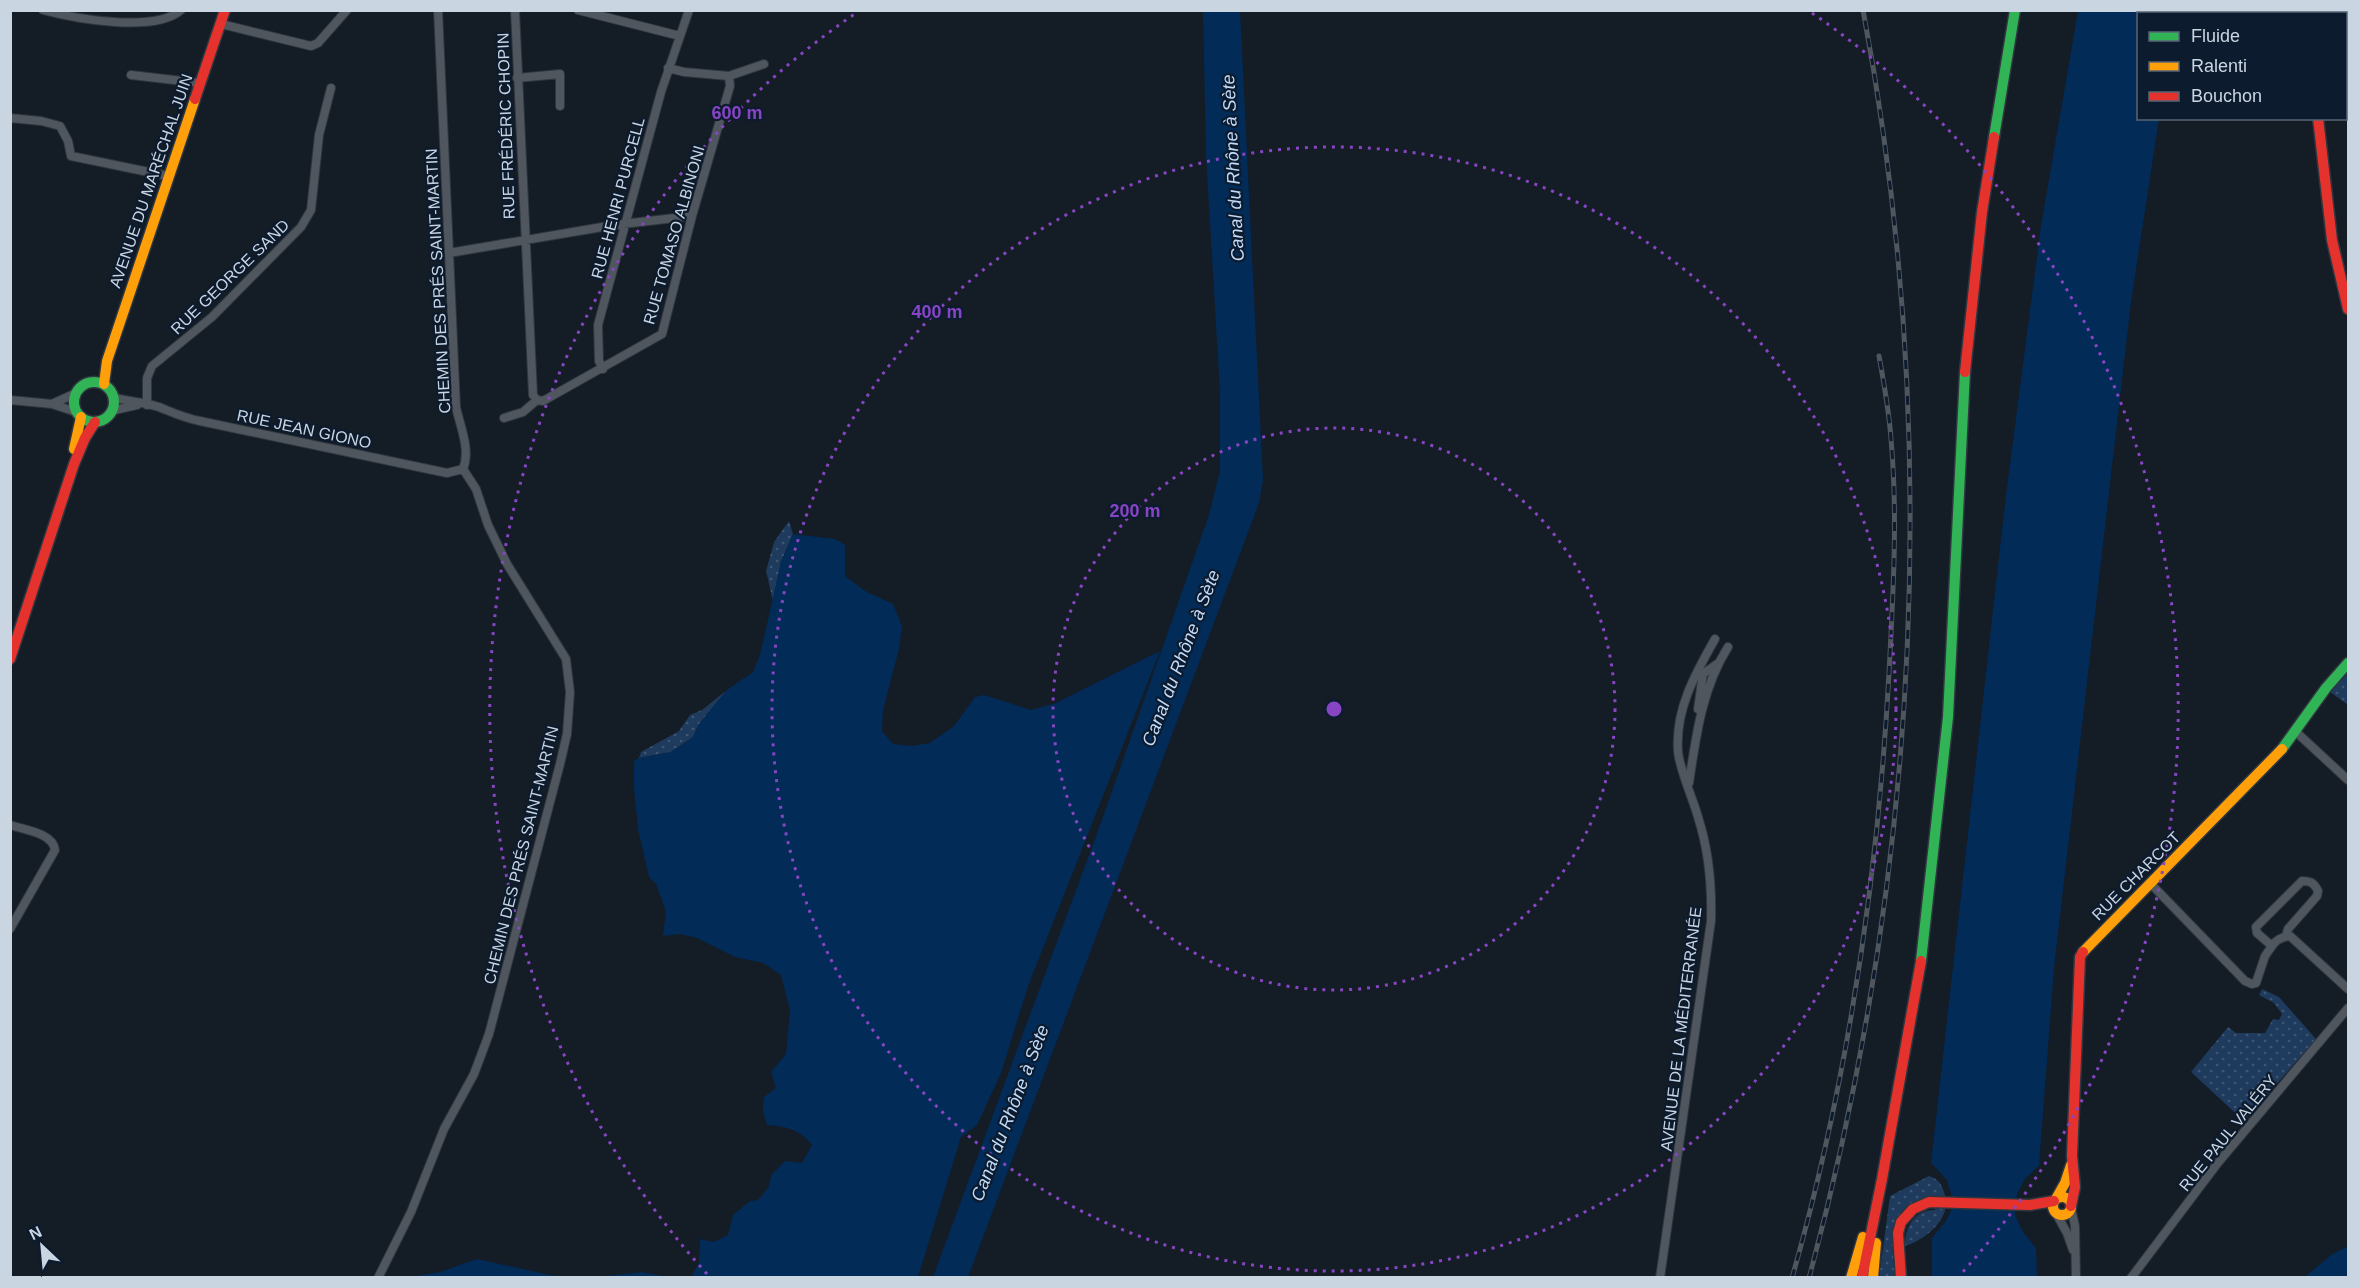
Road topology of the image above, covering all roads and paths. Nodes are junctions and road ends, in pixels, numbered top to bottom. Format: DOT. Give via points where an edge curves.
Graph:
graph roads {
  1 [pos="43,10"];
  2 [pos="181,10"];
  3 [pos="225,10"];
  4 [pos="347,10"];
  5 [pos="438,10"];
  6 [pos="515,10"];
  7 [pos="578,10"];
  8 [pos="689,10"];
  9 [pos="2015,10"];
  10 [pos="62,13"];
  11 [pos="221,24"];
  12 [pos="680,36"];
  13 [pos="764,64"];
  14 [pos="668,68"];
  15 [pos="132,75"];
  16 [pos="729,76"];
  17 [pos="517,78"];
  18 [pos="200,83"];
  19 [pos="331,88"];
  20 [pos="560,106"];
  21 [pos="10,118"];
  22 [pos="2318,120"];
  23 [pos="168,176"];
  24 [pos="692,216"];
  25 [pos="624,224"];
  26 [pos="524,240"];
  27 [pos="449,253"];
  28 [pos="2349,309"];
  29 [pos="107,362"];
  30 [pos="603,369"];
  31 [pos="92,382"];
  32 [pos="104,384"];
  33 [pos="76,393"];
  34 [pos="113,397"];
  35 [pos="10,400"];
  36 [pos="537,400"];
  37 [pos="52,404"];
  38 [pos="144,404"];
  39 [pos="111,411"];
  40 [pos="78,415"];
  41 [pos="504,418"];
  42 [pos="95,422"];
  43 [pos="463,469"];
  44 [pos="1715,639"];
  45 [pos="10,644"];
  46 [pos="1728,647"];
  47 [pos="10,659"];
  48 [pos="2349,663"];
  49 [pos="1717,664"];
  50 [pos="1700,672"];
  51 [pos="1698,719"];
  52 [pos="2296,732"];
  53 [pos="2349,780"];
  54 [pos="1689,785"];
  55 [pos="10,825"];
  56 [pos="2151,884"];
  57 [pos="10,929"];
  58 [pos="2286,936"];
  59 [pos="2272,946"];
  60 [pos="2349,989"];
  61 [pos="2349,1008"];
  62 [pos="2072,1162"];
  63 [pos="1882,1179"];
  64 [pos="2055,1200"];
  65 [pos="2027,1205"];
  66 [pos="2071,1207"];
  67 [pos="2056,1214"];
  68 [pos="2074,1254"];
  69 [pos="378,1278"];
  70 [pos="1660,1278"];
  71 [pos="1851,1278"];
  72 [pos="1862,1278"];
  73 [pos="1873,1278"];
  74 [pos="1901,1278"];
  75 [pos="2076,1278"];
  76 [pos="2131,1278"];
  1 -- 10 [label="street"];
  2 -- 10 [label="street" via="174,17 154,22 102,21"];
  3 -- 11 [label="main road, AVENUE DU MARÉCHAL JUIN"];
  4 -- 11 [label="street" via="311,46"];
  5 -- 27 [label="street, CHEMIN DES PRÉS SAINT-MARTIN"];
  6 -- 17 [label="street, RUE FRÉDÉRIC CHOPIN"];
  7 -- 12 [label="street"];
  8 -- 12 [label="street, RUE HENRI PURCELL"];
  9 -- 63 [label="main road" via="1982,212 1966,352 1948,717 1927,924"];
  11 -- 18 [label="main road, AVENUE DU MARÉCHAL JUIN"];
  12 -- 14 [label="street, RUE HENRI PURCELL"];
  13 -- 16 [label="street"];
  14 -- 16 [label="street"];
  14 -- 25 [label="street, RUE HENRI PURCELL"];
  15 -- 18 [label="street"];
  16 -- 24 [label="street, RUE TOMASO ALBINONI" via="730,86"];
  17 -- 20 [label="street" via="560,74"];
  17 -- 26 [label="street, RUE FRÉDÉRIC CHOPIN"];
  18 -- 23 [label="main road, AVENUE DU MARÉCHAL JUIN"];
  19 -- 38 [label="street, RUE GEORGE SAND" via="319,135 311,210 301,227 212,316 152,366"];
  21 -- 23 [label="street" via="60,126 71,156"];
  22 -- 28 [label="main road" via="2334,245"];
  23 -- 29 [label="main road, AVENUE DU MARÉCHAL JUIN"];
  24 -- 25 [label="street"];
  24 -- 30 [label="street, RUE TOMASO ALBINONI" via="662,334"];
  25 -- 26 [label="street"];
  25 -- 30 [label="street, RUE HENRI PURCELL" via="598,325 599,362"];
  26 -- 27 [label="street"];
  26 -- 36 [label="street" via="533,395"];
  27 -- 43 [label="street, CHEMIN DES PRÉS SAINT-MARTIN" via="456,407 466,453"];
  29 -- 31 [label="main road, AVENUE DU MARÉCHAL JUIN"];
  29 -- 32 [label="main road, AVENUE DU MARÉCHAL JUIN"];
  30 -- 36 [label="street, RUE TOMASO ALBINONI" via="543,401"];
  31 -- 32 [label="main road"];
  31 -- 33 [label="main road"];
  32 -- 34 [label="main road"];
  33 -- 37 [label="street"];
  33 -- 40 [label="main road" via="74,406"];
  34 -- 38 [label="street, RUE JEAN GIONO"];
  34 -- 39 [label="main road"];
  35 -- 37 [label="street"];
  36 -- 41 [label="street, RUE TOMASO ALBINONI" via="523,412"];
  37 -- 40 [label="street"];
  38 -- 39 [label="street, RUE JEAN GIONO"];
  38 -- 43 [label="street, RUE JEAN GIONO" via="200,421 447,473"];
  39 -- 42 [label="main road"];
  40 -- 42 [label="main road"];
  40 -- 45 [label="main road" via="77,442"];
  42 -- 47 [label="main road" via="74,464"];
  43 -- 69 [label="street, CHEMIN DES PRÉS SAINT-MARTIN" via="476,489 507,564 566,659 570,692 567,734 489,1034"];
  44 -- 50 [label="street, AVENUE DE LA MÉDITERRANÉE"];
  46 -- 49 [label="street, AVENUE DE LA MÉDITERRANÉE"];
  48 -- 52 [label="main road, RUE CHARCOT" via="2326,688"];
  49 -- 50 [label="street, AVENUE DE LA MÉDITERRANÉE"];
  49 -- 51 [label="street, AVENUE DE LA MÉDITERRANÉE"];
  50 -- 51 [label="street, AVENUE DE LA MÉDITERRANÉE"];
  50 -- 54 [label="street, AVENUE DE LA MÉDITERRANÉE" via="1692,680 1681,713 1679,759"];
  51 -- 54 [label="street, AVENUE DE LA MÉDITERRANÉE"];
  52 -- 53 [label="street"];
  52 -- 56 [label="main road, RUE CHARCOT"];
  54 -- 70 [label="street, AVENUE DE LA MÉDITERRANÉE" via="1710,875 1711,921"];
  55 -- 57 [label="street" via="50,838 55,850"];
  56 -- 59 [label="street" via="2252,984 2259,979"];
  56 -- 62 [label="main road, RUE CHARCOT" via="2080,957"];
  58 -- 59 [label="street"];
  58 -- 59 [label="street" via="2317,896 2314,884 2308,881 2302,881 2256,927 2257,933"];
  58 -- 60 [label="street" via="2295,939"];
  61 -- 76 [label="street, RUE PAUL VALÉRY" via="2217,1164"];
  62 -- 64 [label="main road, RUE CHARCOT"];
  62 -- 66 [label="main road, RUE CHARCOT"];
  63 -- 71 [label="main road"];
  63 -- 72 [label="main road"];
  63 -- 73 [label="main road"];
  64 -- 65 [label="main road"];
  64 -- 66 [label="main road" via="2064,1197"];
  64 -- 67 [label="main road" via="2052,1205"];
  65 -- 67 [label="main road"];
  65 -- 74 [label="main road" via="1929,1202 1913,1209 1901,1222 1898,1233"];
  66 -- 67 [label="main road" via="2065,1215"];
  66 -- 68 [label="street"];
  67 -- 68 [label="street"];
  68 -- 75 [label="street"];
}
